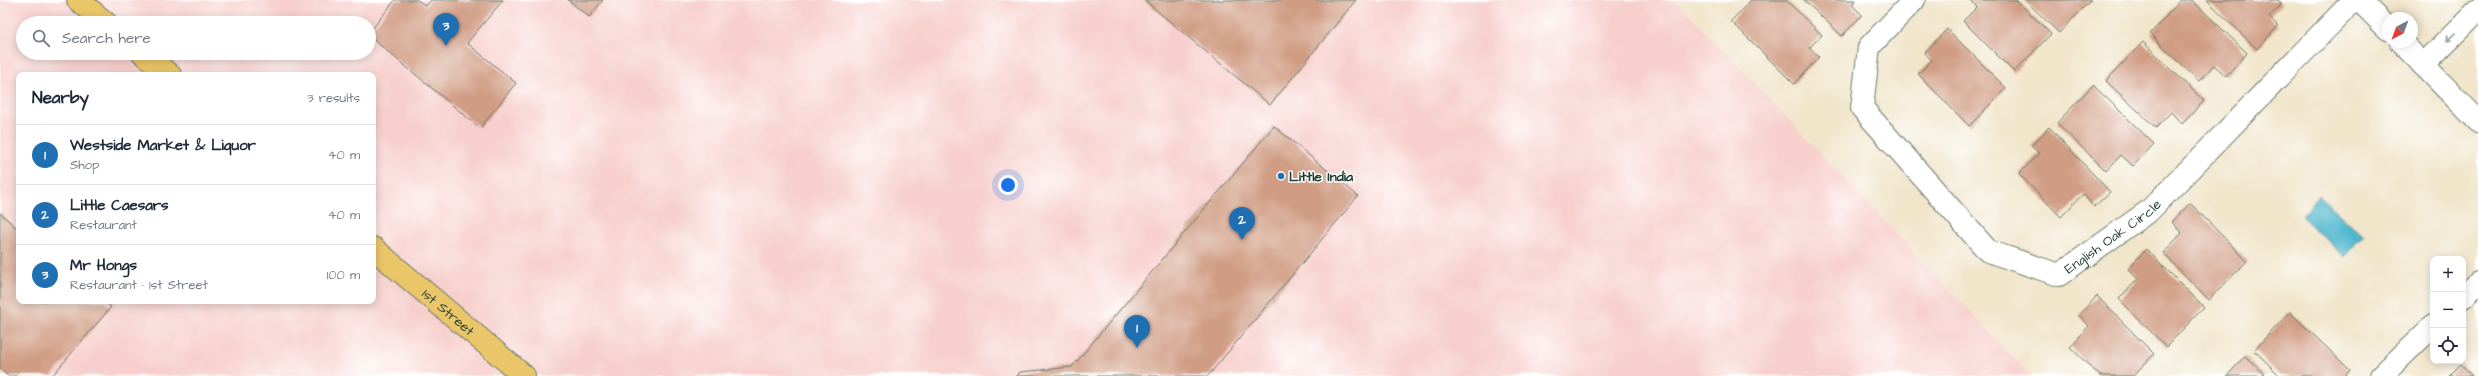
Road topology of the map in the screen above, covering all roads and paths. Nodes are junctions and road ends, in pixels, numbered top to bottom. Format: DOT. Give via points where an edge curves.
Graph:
graph roads {
  1 [pos="78,0"];
  2 [pos="1914,0"];
  3 [pos="2354,0"];
  4 [pos="2359,0"];
  5 [pos="2478,10"];
  6 [pos="97,16"];
  7 [pos="2382,23"];
  8 [pos="2407,48"];
  9 [pos="152,60"];
  10 [pos="2423,65"];
  11 [pos="166,72"];
  12 [pos="2478,121"];
  13 [pos="376,251"];
  14 [pos="2478,283"];
  15 [pos="2466,295"];
  16 [pos="2431,328"];
  17 [pos="524,376"];
  18 [pos="2381,376"];
  1 -- 6 [label="main road"];
  2 -- 3 [label="street, English Oak Circle" via="1870,47 1862,108 1988,251 2059,276 2150,210"];
  4 -- 7 [label="street"];
  5 -- 10 [label="street, one-way"];
  8 -- 10 [label="street"];
  9 -- 11 [label="main road"];
  10 -- 12 [label="street"];
  13 -- 17 [label="main road, 1st Street"];
  14 -- 15 [label="street"];
  16 -- 18 [label="street"];
}
